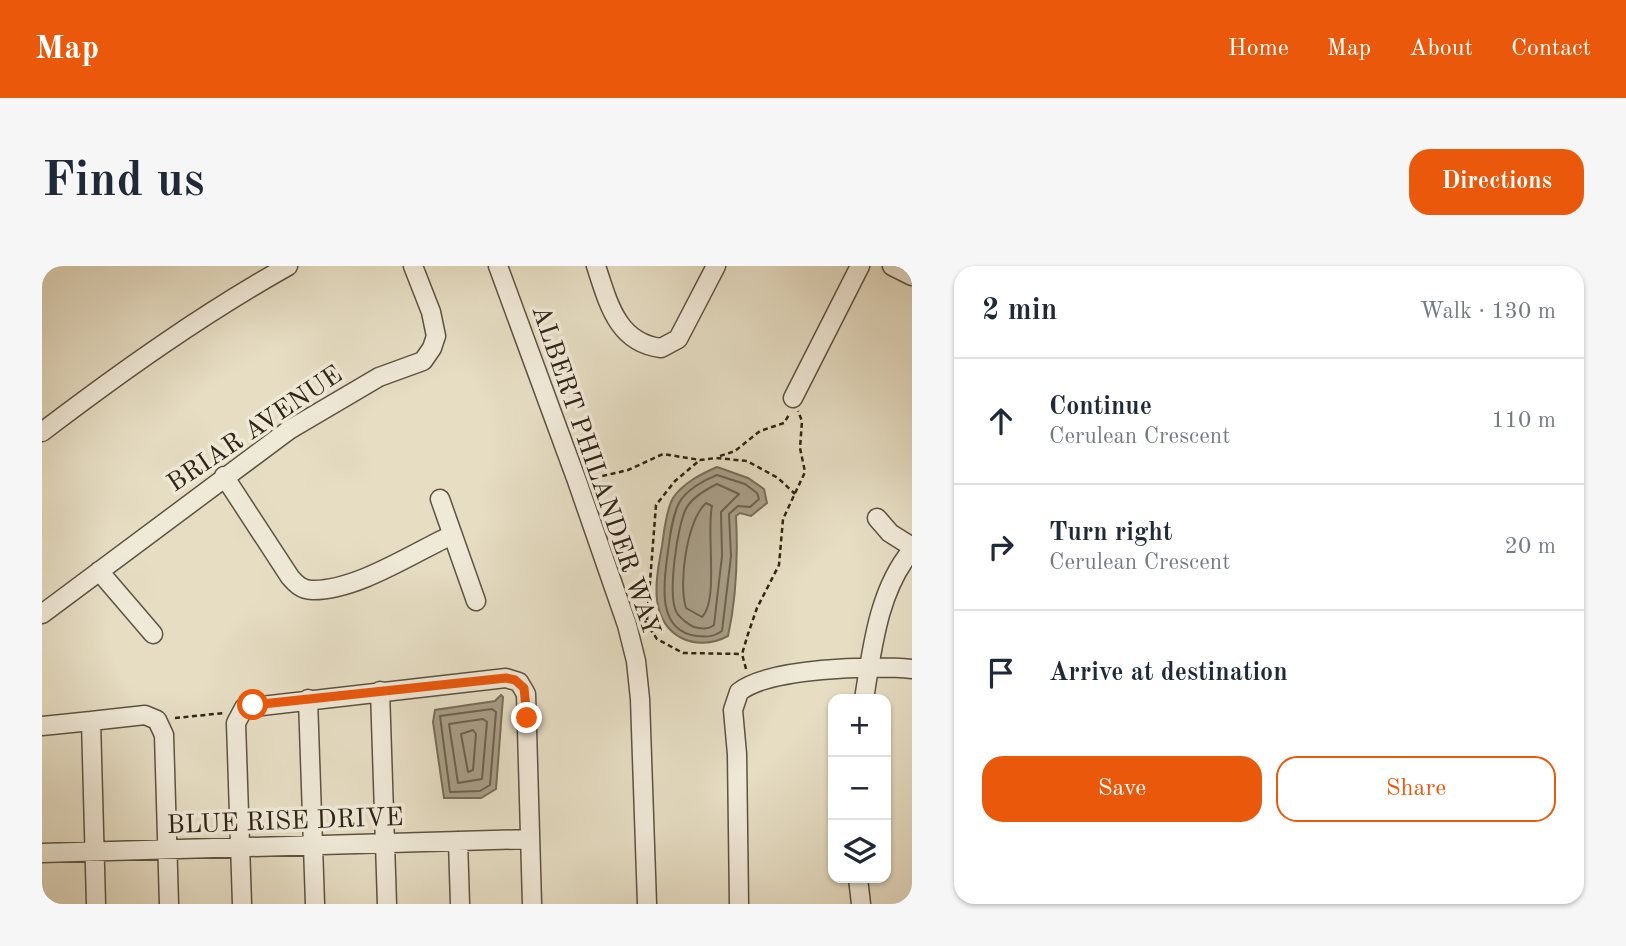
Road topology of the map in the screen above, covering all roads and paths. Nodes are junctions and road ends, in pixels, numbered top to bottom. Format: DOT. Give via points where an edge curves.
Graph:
graph roads {
  1 [pos="288,266"];
  2 [pos="413,266"];
  3 [pos="498,266"];
  4 [pos="596,266"];
  5 [pos="716,266"];
  6 [pos="860,266"];
  7 [pos="892,266"];
  8 [pos="912,276"];
  9 [pos="793,398"];
  10 [pos="42,432"];
  11 [pos="716,458"];
  12 [pos="700,460"];
  13 [pos="224,476"];
  14 [pos="588,480"];
  15 [pos="795,494"];
  16 [pos="439,499"];
  17 [pos="877,518"];
  18 [pos="452,535"];
  19 [pos="912,548"];
  20 [pos="99,571"];
  21 [pos="476,601"];
  22 [pos="42,614"];
  23 [pos="153,634"];
  24 [pos="743,654"];
  25 [pos="867,667"];
  26 [pos="912,669"];
  27 [pos="750,683"];
  28 [pos="380,691"];
  29 [pos="864,694"];
  30 [pos="307,699"];
  31 [pos="240,711"];
  32 [pos="158,720"];
  33 [pos="91,721"];
  34 [pos="42,726"];
  35 [pos="530,839"];
  36 [pos="458,841"];
  37 [pos="385,843"];
  38 [pos="313,845"];
  39 [pos="240,848"];
  40 [pos="168,850"];
  41 [pos="95,852"];
  42 [pos="42,853"];
  43 [pos="859,883"];
  44 [pos="96,904"];
  45 [pos="169,904"];
  46 [pos="242,904"];
  47 [pos="315,904"];
  48 [pos="387,904"];
  49 [pos="460,904"];
  50 [pos="532,904"];
  51 [pos="647,904"];
  52 [pos="739,904"];
  53 [pos="861,904"];
  1 -- 10 [label="street" via="223,303"];
  2 -- 13 [label="street, BRIAR AVENUE" via="436,335 423,360 344,395"];
  3 -- 51 [label="street, ALBERT PHILANDER WAY" via="636,661"];
  4 -- 5 [label="street" via="616,321 636,339 662,348 678,339"];
  6 -- 9 [label="street"];
  7 -- 8 [label="street"];
  9 -- 11 [label="path" via="783,423 760,431"];
  9 -- 15 [label="path" via="802,421 800,448 805,472"];
  11 -- 12 [label="path"];
  11 -- 15 [label="path" via="747,461 778,478"];
  12 -- 14 [label="path" via="663,454 628,470"];
  12 -- 24 [label="path" via="656,505 644,621 657,639 682,653"];
  13 -- 18 [label="street" via="299,587 311,590 353,583"];
  13 -- 20 [label="street, BRIAR AVENUE"];
  15 -- 24 [label="path" via="783,519 779,565 757,608"];
  16 -- 18 [label="street"];
  17 -- 19 [label="street"];
  18 -- 21 [label="street"];
  19 -- 25 [label="street" via="883,604"];
  20 -- 22 [label="street, BRIAR AVENUE"];
  20 -- 23 [label="street"];
  24 -- 27 [label="path"];
  25 -- 26 [label="street"];
  25 -- 27 [label="street"];
  25 -- 29 [label="street"];
  27 -- 52 [label="street" via="739,692 733,710"];
  28 -- 30 [label="street"];
  28 -- 35 [label="street" via="506,678 520,682 526,694"];
  28 -- 37 [label="street"];
  30 -- 31 [label="street" via="253,705"];
  30 -- 38 [label="street"];
  31 -- 32 [label="path"];
  31 -- 39 [label="street" via="236,723"];
  32 -- 33 [label="street" via="145,715"];
  32 -- 40 [label="street" via="164,735"];
  33 -- 34 [label="street"];
  33 -- 41 [label="street"];
  35 -- 36 [label="street, BLUE RISE DRIVE"];
  35 -- 50 [label="street"];
  36 -- 37 [label="street, BLUE RISE DRIVE"];
  36 -- 49 [label="street"];
  37 -- 38 [label="street, BLUE RISE DRIVE"];
  37 -- 48 [label="street"];
  38 -- 39 [label="street, BLUE RISE DRIVE"];
  38 -- 47 [label="street"];
  39 -- 40 [label="street, BLUE RISE DRIVE"];
  39 -- 46 [label="street"];
  40 -- 41 [label="street, BLUE RISE DRIVE"];
  40 -- 45 [label="street"];
  41 -- 42 [label="street, BLUE RISE DRIVE"];
  41 -- 44 [label="street"];
  43 -- 53 [label="street"];
}
